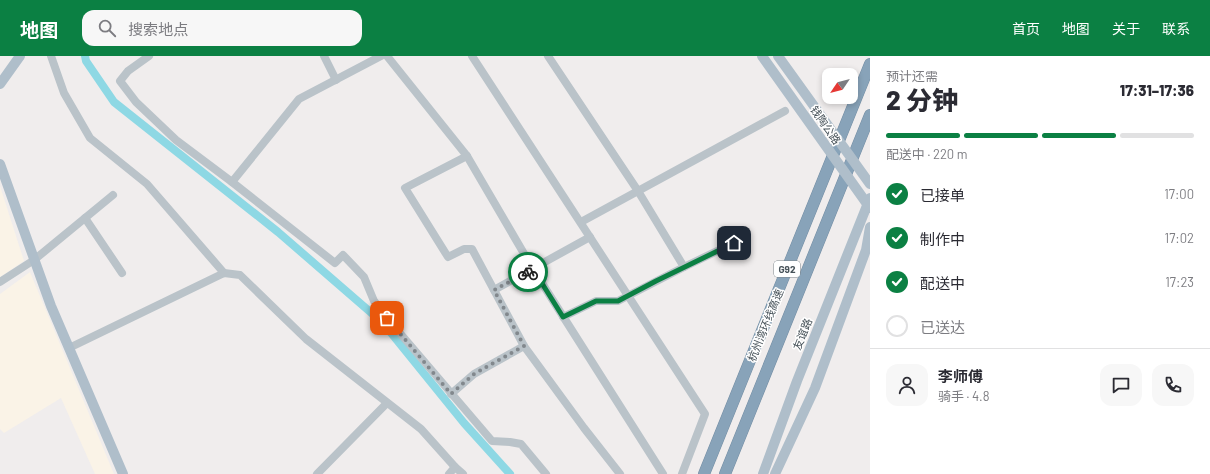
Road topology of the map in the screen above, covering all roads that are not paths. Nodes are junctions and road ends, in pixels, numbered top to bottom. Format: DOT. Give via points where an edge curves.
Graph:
graph roads {
  1 [pos="20,56"];
  2 [pos="51,56"];
  3 [pos="149,56"];
  4 [pos="324,56"];
  5 [pos="381,56"];
  6 [pos="387,56"];
  7 [pos="472,56"];
  8 [pos="548,56"];
  9 [pos="762,56"];
  10 [pos="778,56"];
  11 [pos="870,64"];
  12 [pos="336,80"];
  13 [pos="0,84"];
  14 [pos="785,111"];
  15 [pos="870,115"];
  16 [pos="870,124"];
  17 [pos="856,149"];
  18 [pos="467,156"];
  19 [pos="0,164"];
  20 [pos="232,182"];
  21 [pos="870,184"];
  22 [pos="638,191"];
  23 [pos="113,195"];
  24 [pos="869,205"];
  25 [pos="85,218"];
  26 [pos="580,222"];
  27 [pos="870,226"];
  28 [pos="590,237"];
  29 [pos="746,237"];
  30 [pos="34,260"];
  31 [pos="684,267"];
  32 [pos="533,269"];
  33 [pos="122,273"];
  34 [pos="224,273"];
  35 [pos="0,282"];
  36 [pos="494,290"];
  37 [pos="628,295"];
  38 [pos="563,317"];
  39 [pos="524,346"];
  40 [pos="69,348"];
  41 [pos="451,394"];
  42 [pos="387,403"];
  43 [pos="455,467"];
  44 [pos="123,474"];
  45 [pos="317,474"];
  46 [pos="449,474"];
  47 [pos="463,474"];
  48 [pos="546,474"];
  49 [pos="620,474"];
  50 [pos="663,474"];
  51 [pos="682,474"];
  52 [pos="704,474"];
  53 [pos="725,474"];
  54 [pos="763,474"];
  55 [pos="775,474"];
  1 -- 13 [label="main road"];
  2 -- 34 [label="street" via="64,93 90,138 147,184"];
  3 -- 20 [label="street" via="128,71 120,81 136,102 176,140"];
  4 -- 12 [label="street"];
  5 -- 12 [label="street"];
  6 -- 18 [label="street"];
  7 -- 26 [label="street"];
  8 -- 22 [label="street"];
  9 -- 24 [label="main road, 钱陶公路, bridge"];
  10 -- 21 [label="main road, 钱陶公路, bridge"];
  11 -- 52 [label="highway, 杭州湾环线高速 / G92"];
  12 -- 20 [label="street" via="299,99"];
  14 -- 22 [label="street"];
  15 -- 17 [label="highway, 杭州湾环线高速 / G92"];
  16 -- 17 [label="highway"];
  17 -- 53 [label="highway, 杭州湾环线高速 / G92"];
  18 -- 32 [label="street"];
  18 -- 36 [label="street" via="405,188 448,257 464,249 472,249"];
  19 -- 30 [label="main road"];
  20 -- 41 [label="street" via="335,263 343,255 364,277 374,301"];
  22 -- 26 [label="street"];
  22 -- 31 [label="street"];
  23 -- 25 [label="street"];
  24 -- 27 [label="main road"];
  24 -- 54 [label="main road, 友谊路" via="797,381"];
  25 -- 30 [label="street"];
  25 -- 33 [label="street"];
  26 -- 28 [label="street"];
  27 -- 55 [label="main road" via="866,250 815,388"];
  28 -- 32 [label="street"];
  28 -- 37 [label="street"];
  29 -- 31 [label="street"];
  30 -- 35 [label="street"];
  30 -- 40 [label="main road"];
  31 -- 37 [label="street"];
  32 -- 36 [label="street"];
  32 -- 38 [label="street"];
  34 -- 40 [label="street"];
  34 -- 42 [label="street" via="240,275 306,339"];
  36 -- 39 [label="street"];
  37 -- 38 [label="street" via="618,301 596,301"];
  37 -- 51 [label="street" via="705,414"];
  38 -- 50 [label="street"];
  39 -- 41 [label="street" via="474,374"];
  39 -- 49 [label="street"];
  40 -- 44 [label="main road"];
  41 -- 48 [label="street" via="492,441 521,444"];
  42 -- 43 [label="street" via="421,429"];
  42 -- 45 [label="street"];
  43 -- 46 [label="street"];
  43 -- 47 [label="street"];
}
